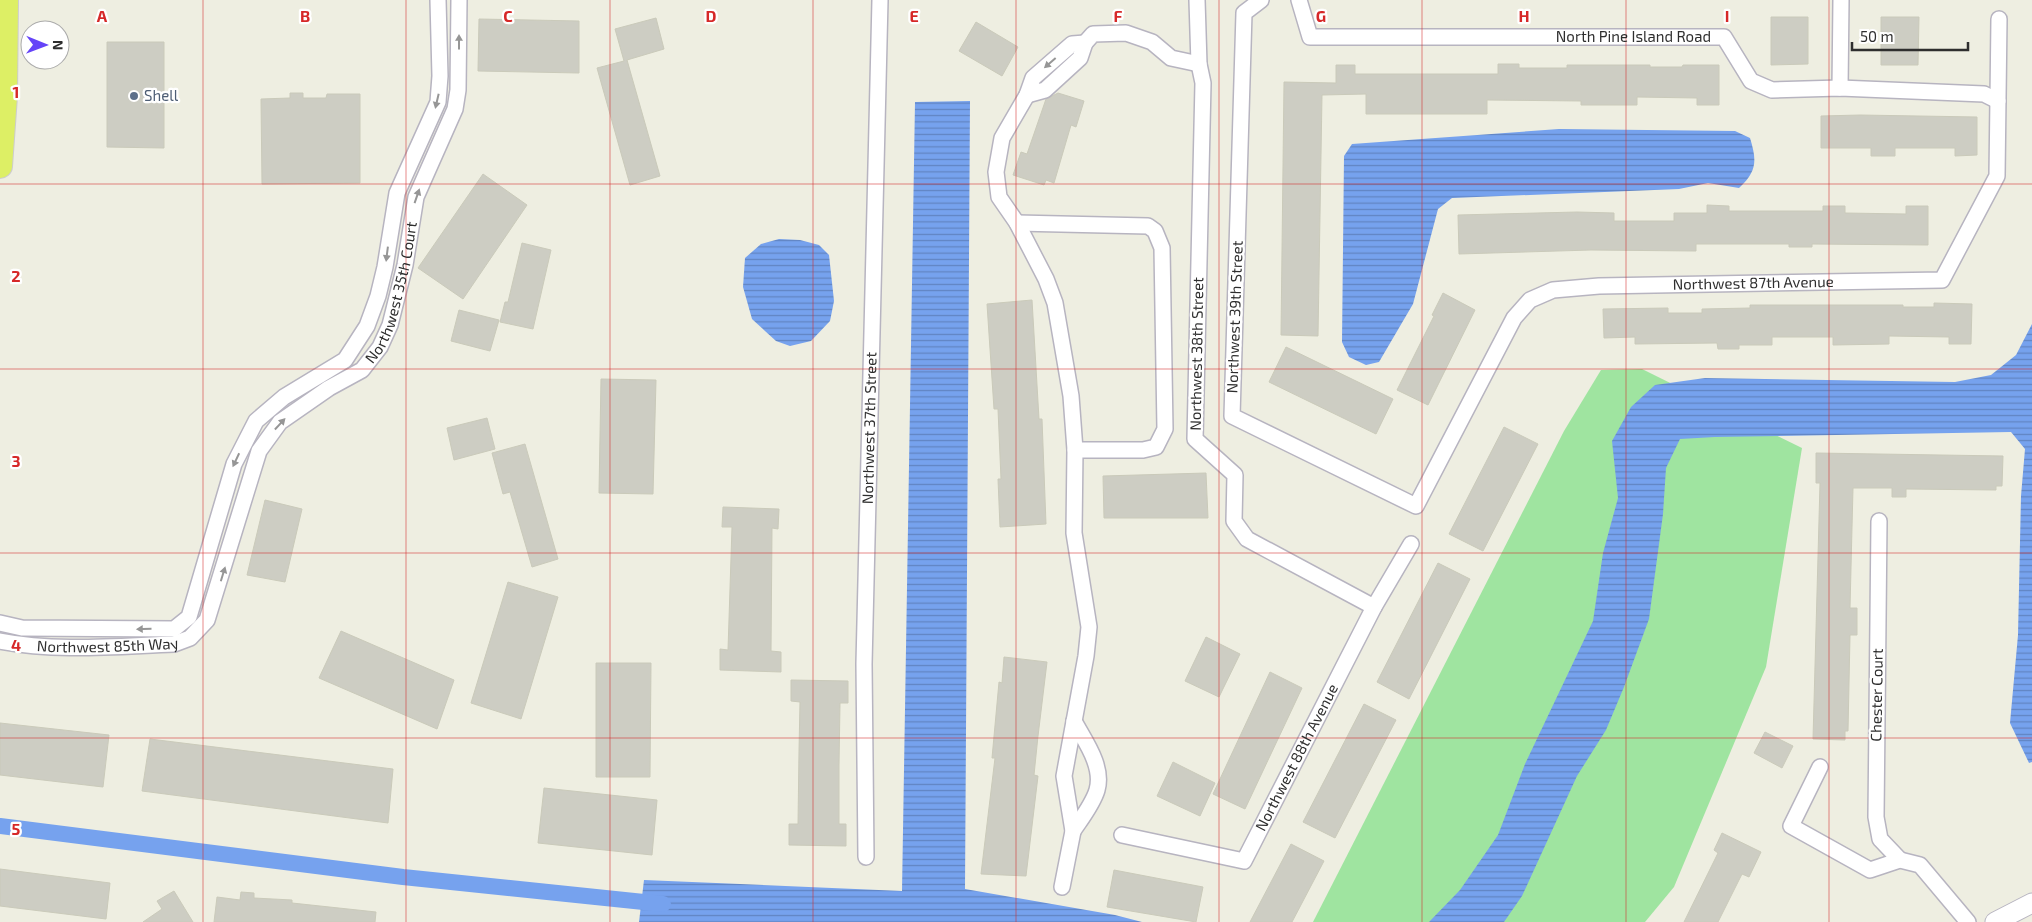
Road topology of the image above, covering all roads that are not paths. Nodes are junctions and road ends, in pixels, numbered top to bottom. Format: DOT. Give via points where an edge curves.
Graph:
graph roads {
  1 [pos="6,0"];
  2 [pos="438,0"];
  3 [pos="459,0"];
  4 [pos="880,0"];
  5 [pos="1197,0"];
  6 [pos="1261,0"];
  7 [pos="1299,0"];
  8 [pos="1842,0"];
  9 [pos="1999,19"];
  10 [pos="1199,64"];
  11 [pos="1840,88"];
  12 [pos="1998,101"];
  13 [pos="0,166"];
  14 [pos="1017,223"];
  15 [pos="1075,450"];
  16 [pos="1416,506"];
  17 [pos="1879,521"];
  18 [pos="1410,544"];
  19 [pos="198,590"];
  20 [pos="1374,607"];
  21 [pos="189,617"];
  22 [pos="207,620"];
  23 [pos="0,623"];
  24 [pos="0,641"];
  25 [pos="1074,721"];
  26 [pos="1820,767"];
  27 [pos="1073,831"];
  28 [pos="1122,835"];
  29 [pos="866,857"];
  30 [pos="1900,860"];
  31 [pos="1062,887"];
  32 [pos="2032,902"];
  33 [pos="1968,922"];
  34 [pos="1994,922"];
  1 -- 13 [label="main road"];
  2 -- 19 [label="street, Northwest 35th Court, one-way" via="438,102 397,193 385,267 367,326 345,360 284,397 256,421 234,464"];
  22 -- 3 [label="street, Northwest 35th Court, one-way" via="259,451 280,422 362,370 380,346 390,325 405,265 416,197 455,110"];
  4 -- 29 [label="street, Northwest 37th Street" via="865,654"];
  5 -- 10 [label="street, Northwest 38th Street"];
  6 -- 16 [label="street, Northwest 39th Street" via="1244,13 1232,416"];
  7 -- 11 [label="street, North Pine Island Road" via="1310,38 1724,37 1751,81 1772,90"];
  8 -- 11 [label="street"];
  9 -- 12 [label="street, Northwest 87th Avenue"];
  10 -- 14 [label="street" via="1170,58 1152,42 1126,33 1093,34 1084,43 1080,58 1045,90 1027,95 1002,138 996,172 999,197"];
  10 -- 20 [label="street, Northwest 38th Street" via="1203,83 1195,439 1235,475 1234,522 1247,539"];
  11 -- 12 [label="street, North Pine Island Road" via="1984,94"];
  12 -- 16 [label="street, Northwest 87th Avenue" via="1997,176 1942,280 1599,286 1553,290 1530,300 1514,318"];
  14 -- 15 [label="street" via="1055,303 1071,396"];
  14 -- 15 [label="street, Northwest 38th Street" via="1148,226 1155,230 1162,248 1164,429 1156,447 1143,450"];
  15 -- 25 [label="street" via="1074,533 1090,627"];
  17 -- 30 [label="street, Chester Court" via="1876,817 1880,838"];
  18 -- 20 [label="street, Northwest 88th Avenue"];
  19 -- 21 [label="street, Northwest 35th Court"];
  19 -- 22 [label="street"];
  20 -- 28 [label="street, Northwest 88th Avenue" via="1244,861"];
  21 -- 23 [label="street, Northwest 85th Way, one-way" via="174,629 22,628"];
  22 -- 24 [label="street, Northwest 85th Way" via="190,638 174,644 53,647"];
  25 -- 27 [label="street" via="1064,776"];
  25 -- 27 [label="street" via="1098,772 1097,790"];
  26 -- 30 [label="street" via="1791,826 1870,870"];
  27 -- 31 [label="street"];
  30 -- 33 [label="street" via="1920,865"];
  32 -- 34 [label="street"];
}
